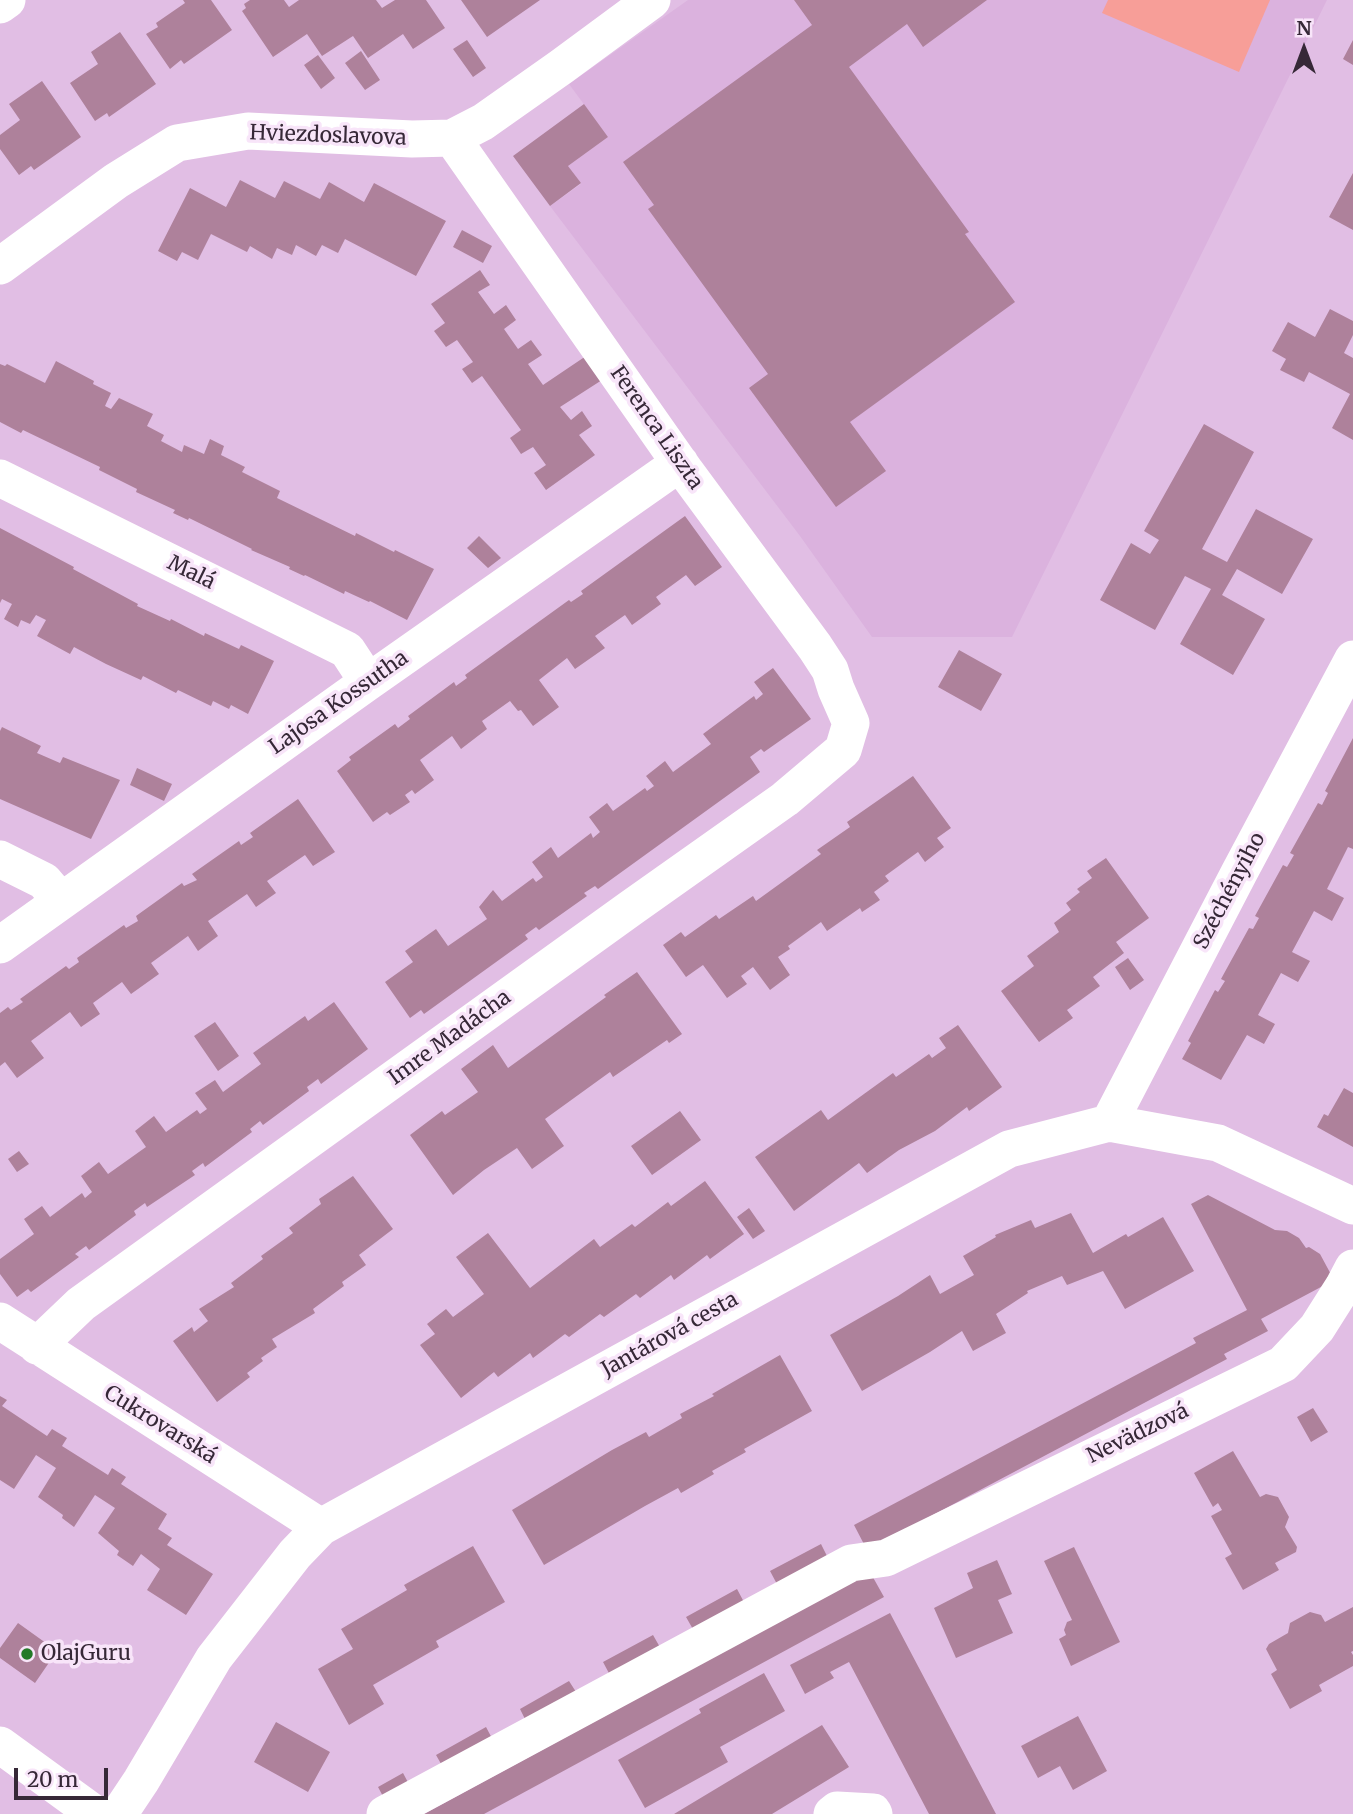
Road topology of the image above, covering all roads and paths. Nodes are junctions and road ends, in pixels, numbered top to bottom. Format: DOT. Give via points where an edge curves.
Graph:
graph roads {
  1 [pos="7,0"];
  2 [pos="652,0"];
  3 [pos="0,5"];
  4 [pos="452,138"];
  5 [pos="0,266"];
  6 [pos="680,463"];
  7 [pos="0,478"];
  8 [pos="1353,659"];
  9 [pos="368,682"];
  10 [pos="851,723"];
  11 [pos="0,859"];
  12 [pos="61,901"];
  13 [pos="0,945"];
  14 [pos="1109,1123"];
  15 [pos="1353,1206"];
  16 [pos="1353,1268"];
  17 [pos="0,1321"];
  18 [pos="37,1346"];
  19 [pos="321,1527"];
  20 [pos="0,1745"];
  21 [pos="95,1814"];
  22 [pos="119,1814"];
  23 [pos="385,1814"];
  24 [pos="832,1814"];
  25 [pos="874,1814"];
  1 -- 3 [label="street"];
  2 -- 4 [label="street, Hviezdoslavova" via="483,122"];
  4 -- 5 [label="street, Hviezdoslavova" via="248,131 177,143 116,181"];
  4 -- 6 [label="street, Ferenca Liszta"];
  6 -- 9 [label="street, Lajosa Kossutha"];
  6 -- 10 [label="street, Ferenca Liszta" via="815,647 830,670"];
  7 -- 9 [label="street, Malá" via="347,650"];
  8 -- 14 [label="street, Széchényiho"];
  9 -- 12 [label="street, Lajosa Kossutha"];
  10 -- 18 [label="street, Imre Madácha" via="843,750 785,799 81,1304"];
  11 -- 12 [label="street" via="44,881"];
  12 -- 13 [label="street, Lajosa Kossutha"];
  14 -- 15 [label="street, Jantárová cesta" via="1218,1143"];
  14 -- 19 [label="street, Jantárová cesta" via="1009,1149"];
  16 -- 23 [label="street, Nevädzová" via="1317,1328 1283,1363 886,1558 851,1563"];
  17 -- 18 [label="street, Cukrovarská"];
  18 -- 19 [label="street, Cukrovarská"];
  19 -- 22 [label="street, Jantárová cesta" via="214,1658"];
  20 -- 21 [label="street"];
  24 -- 25 [label="street" via="837,1810"];
}
